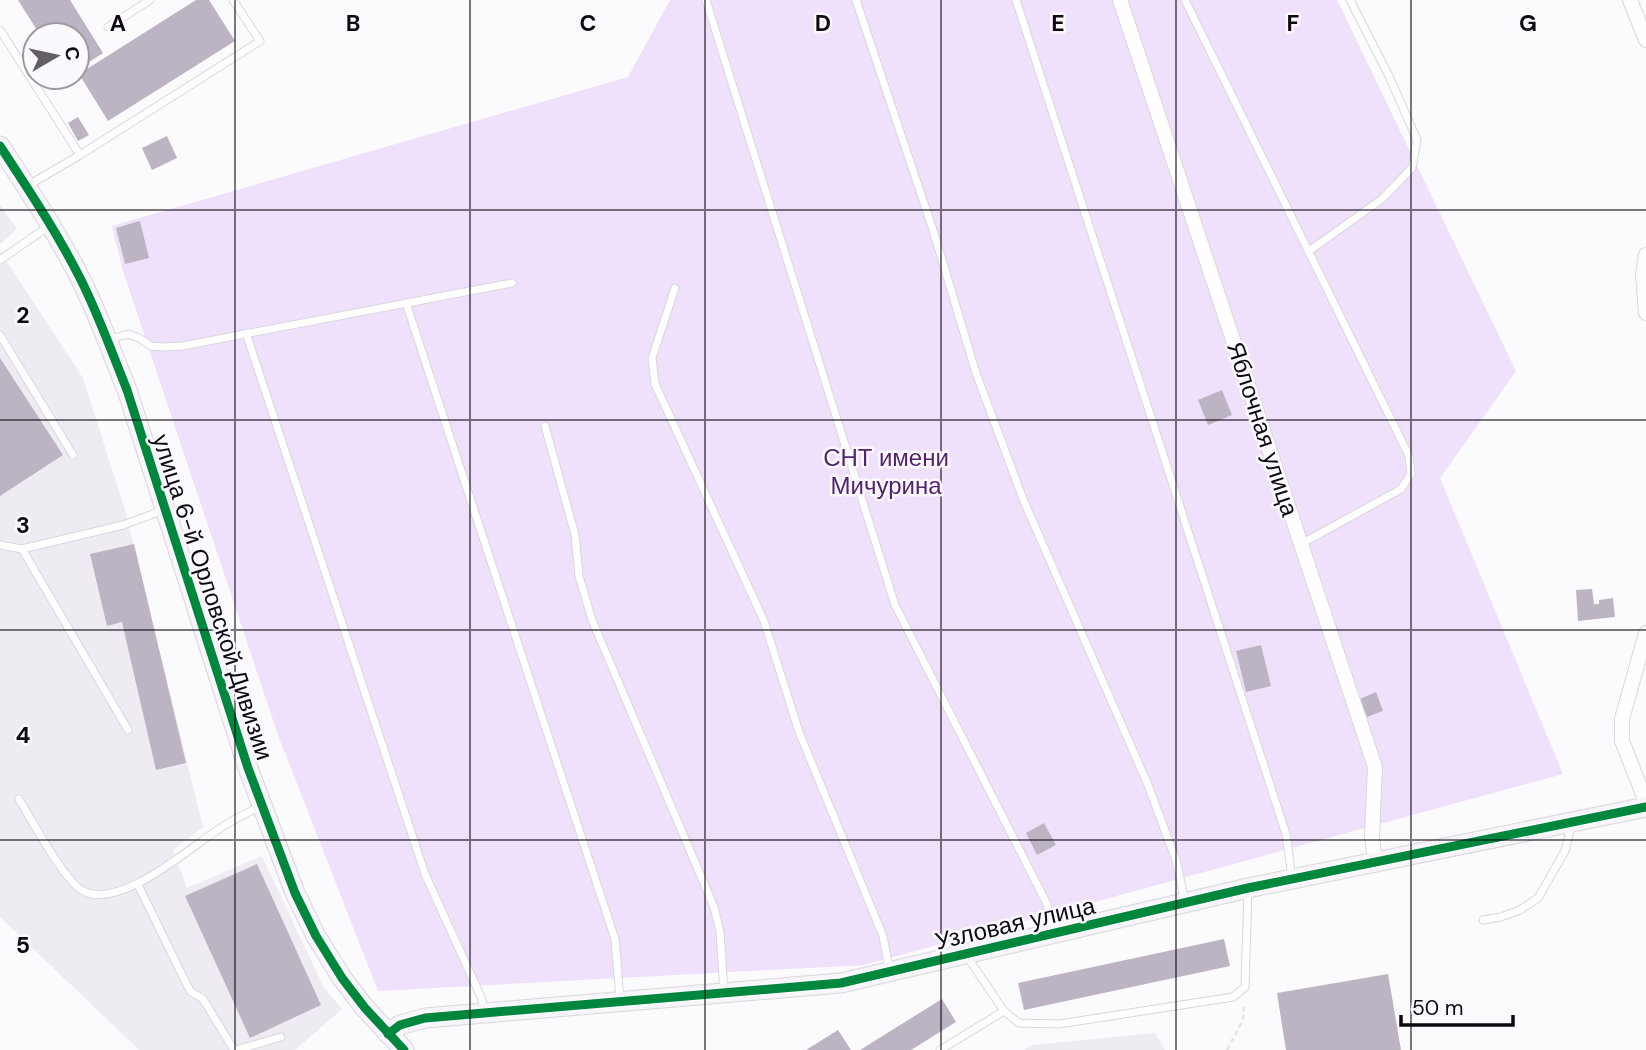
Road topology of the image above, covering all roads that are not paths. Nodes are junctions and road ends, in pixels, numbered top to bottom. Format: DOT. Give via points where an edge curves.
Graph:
graph roads {
  1 [pos="150,0"];
  2 [pos="233,0"];
  3 [pos="706,0"];
  4 [pos="856,0"];
  5 [pos="1016,0"];
  6 [pos="1120,0"];
  7 [pos="1185,0"];
  8 [pos="1350,0"];
  9 [pos="1630,0"];
  10 [pos="108,27"];
  11 [pos="0,30"];
  12 [pos="1646,40"];
  13 [pos="0,146"];
  14 [pos="80,155"];
  15 [pos="26,186"];
  16 [pos="50,226"];
  17 [pos="1309,251"];
  18 [pos="1646,255"];
  19 [pos="0,260"];
  20 [pos="512,283"];
  21 [pos="675,288"];
  22 [pos="406,303"];
  23 [pos="1646,313"];
  24 [pos="246,334"];
  25 [pos="0,335"];
  26 [pos="107,340"];
  27 [pos="545,426"];
  28 [pos="73,455"];
  29 [pos="165,510"];
  30 [pos="1301,544"];
  31 [pos="0,545"];
  32 [pos="22,549"];
  33 [pos="1646,634"];
  34 [pos="128,730"];
  35 [pos="19,799"];
  36 [pos="1646,804"];
  37 [pos="262,806"];
  38 [pos="1572,822"];
  39 [pos="1375,862"];
  40 [pos="1292,880"];
  41 [pos="138,885"];
  42 [pos="1248,888"];
  43 [pos="1185,903"];
  44 [pos="1483,920"];
  45 [pos="1053,934"];
  46 [pos="966,955"];
  47 [pos="890,972"];
  48 [pos="724,993"];
  49 [pos="620,1002"];
  50 [pos="1004,1011"];
  51 [pos="485,1013"];
  52 [pos="388,1034"];
  53 [pos="281,1037"];
  54 [pos="235,1050"];
  55 [pos="404,1050"];
  56 [pos="940,1050"];
  1 -- 10 [label="lane"];
  2 -- 14 [label="lane" via="260,41"];
  3 -- 45 [label="lane" via="895,605 1047,904"];
  4 -- 43 [label="lane" via="981,385 1023,499 1148,785 1176,860"];
  5 -- 40 [label="lane" via="1286,834"];
  6 -- 30 [label="street, Яблочная улица"];
  7 -- 17 [label="lane"];
  8 -- 17 [label="lane" via="1418,140 1412,168 1382,199"];
  9 -- 12 [label="street"];
  11 -- 14 [label="lane"];
  13 -- 15 [label="street, улица 6-й Орловской Дивизии"];
  14 -- 15 [label="lane"];
  15 -- 16 [label="street, улица 6-й Орловской Дивизии"];
  16 -- 19 [label="lane"];
  16 -- 26 [label="street, улица 6-й Орловской Дивизии"];
  17 -- 30 [label="lane" via="1409,456 1411,474 1401,489"];
  18 -- 23 [label="street"];
  20 -- 22 [label="lane"];
  21 -- 47 [label="lane" via="652,358 655,384 764,621 799,732 883,936"];
  22 -- 24 [label="lane"];
  22 -- 49 [label="lane" via="615,939"];
  24 -- 26 [label="lane" via="163,347 128,334"];
  24 -- 51 [label="lane" via="425,874"];
  25 -- 28 [label="lane"];
  26 -- 29 [label="street, улица 6-й Орловской Дивизии"];
  27 -- 48 [label="lane" via="592,620 714,907"];
  29 -- 32 [label="lane" via="122,526"];
  29 -- 37 [label="street, улица 6-й Орловской Дивизии"];
  30 -- 39 [label="street, Яблочная улица" via="1375,766"];
  31 -- 32 [label="lane"];
  32 -- 34 [label="lane"];
  33 -- 36 [label="street" via="1622,719 1622,741"];
  35 -- 41 [label="lane" via="67,876 83,891 100,895"];
  36 -- 38 [label="street, Узловая улица"];
  37 -- 41 [label="lane" via="222,827"];
  37 -- 52 [label="street, улица 6-й Орловской Дивизии" via="316,936 342,978"];
  38 -- 39 [label="street, Узловая улица"];
  38 -- 44 [label="lane" via="1565,851 1538,898 1520,910"];
  39 -- 40 [label="street, Узловая улица"];
  40 -- 42 [label="street, Узловая улица"];
  41 -- 54 [label="lane" via="190,991 203,999"];
  42 -- 43 [label="street, Узловая улица"];
  42 -- 50 [label="lane" via="1245,987 1233,996 1059,1024 1019,1023"];
  43 -- 45 [label="street, Узловая улица"];
  45 -- 46 [label="street, Узловая улица"];
  46 -- 47 [label="street, Узловая улица"];
  46 -- 50 [label="lane"];
  47 -- 48 [label="street, Узловая улица" via="841,983"];
  48 -- 49 [label="street, Узловая улица"];
  49 -- 51 [label="street, Узловая улица"];
  50 -- 56 [label="lane"];
  51 -- 52 [label="street, Узловая улица" via="411,1021"];
  52 -- 55 [label="street, улица 6-й Орловской Дивизии"];
  53 -- 54 [label="lane"];
}
